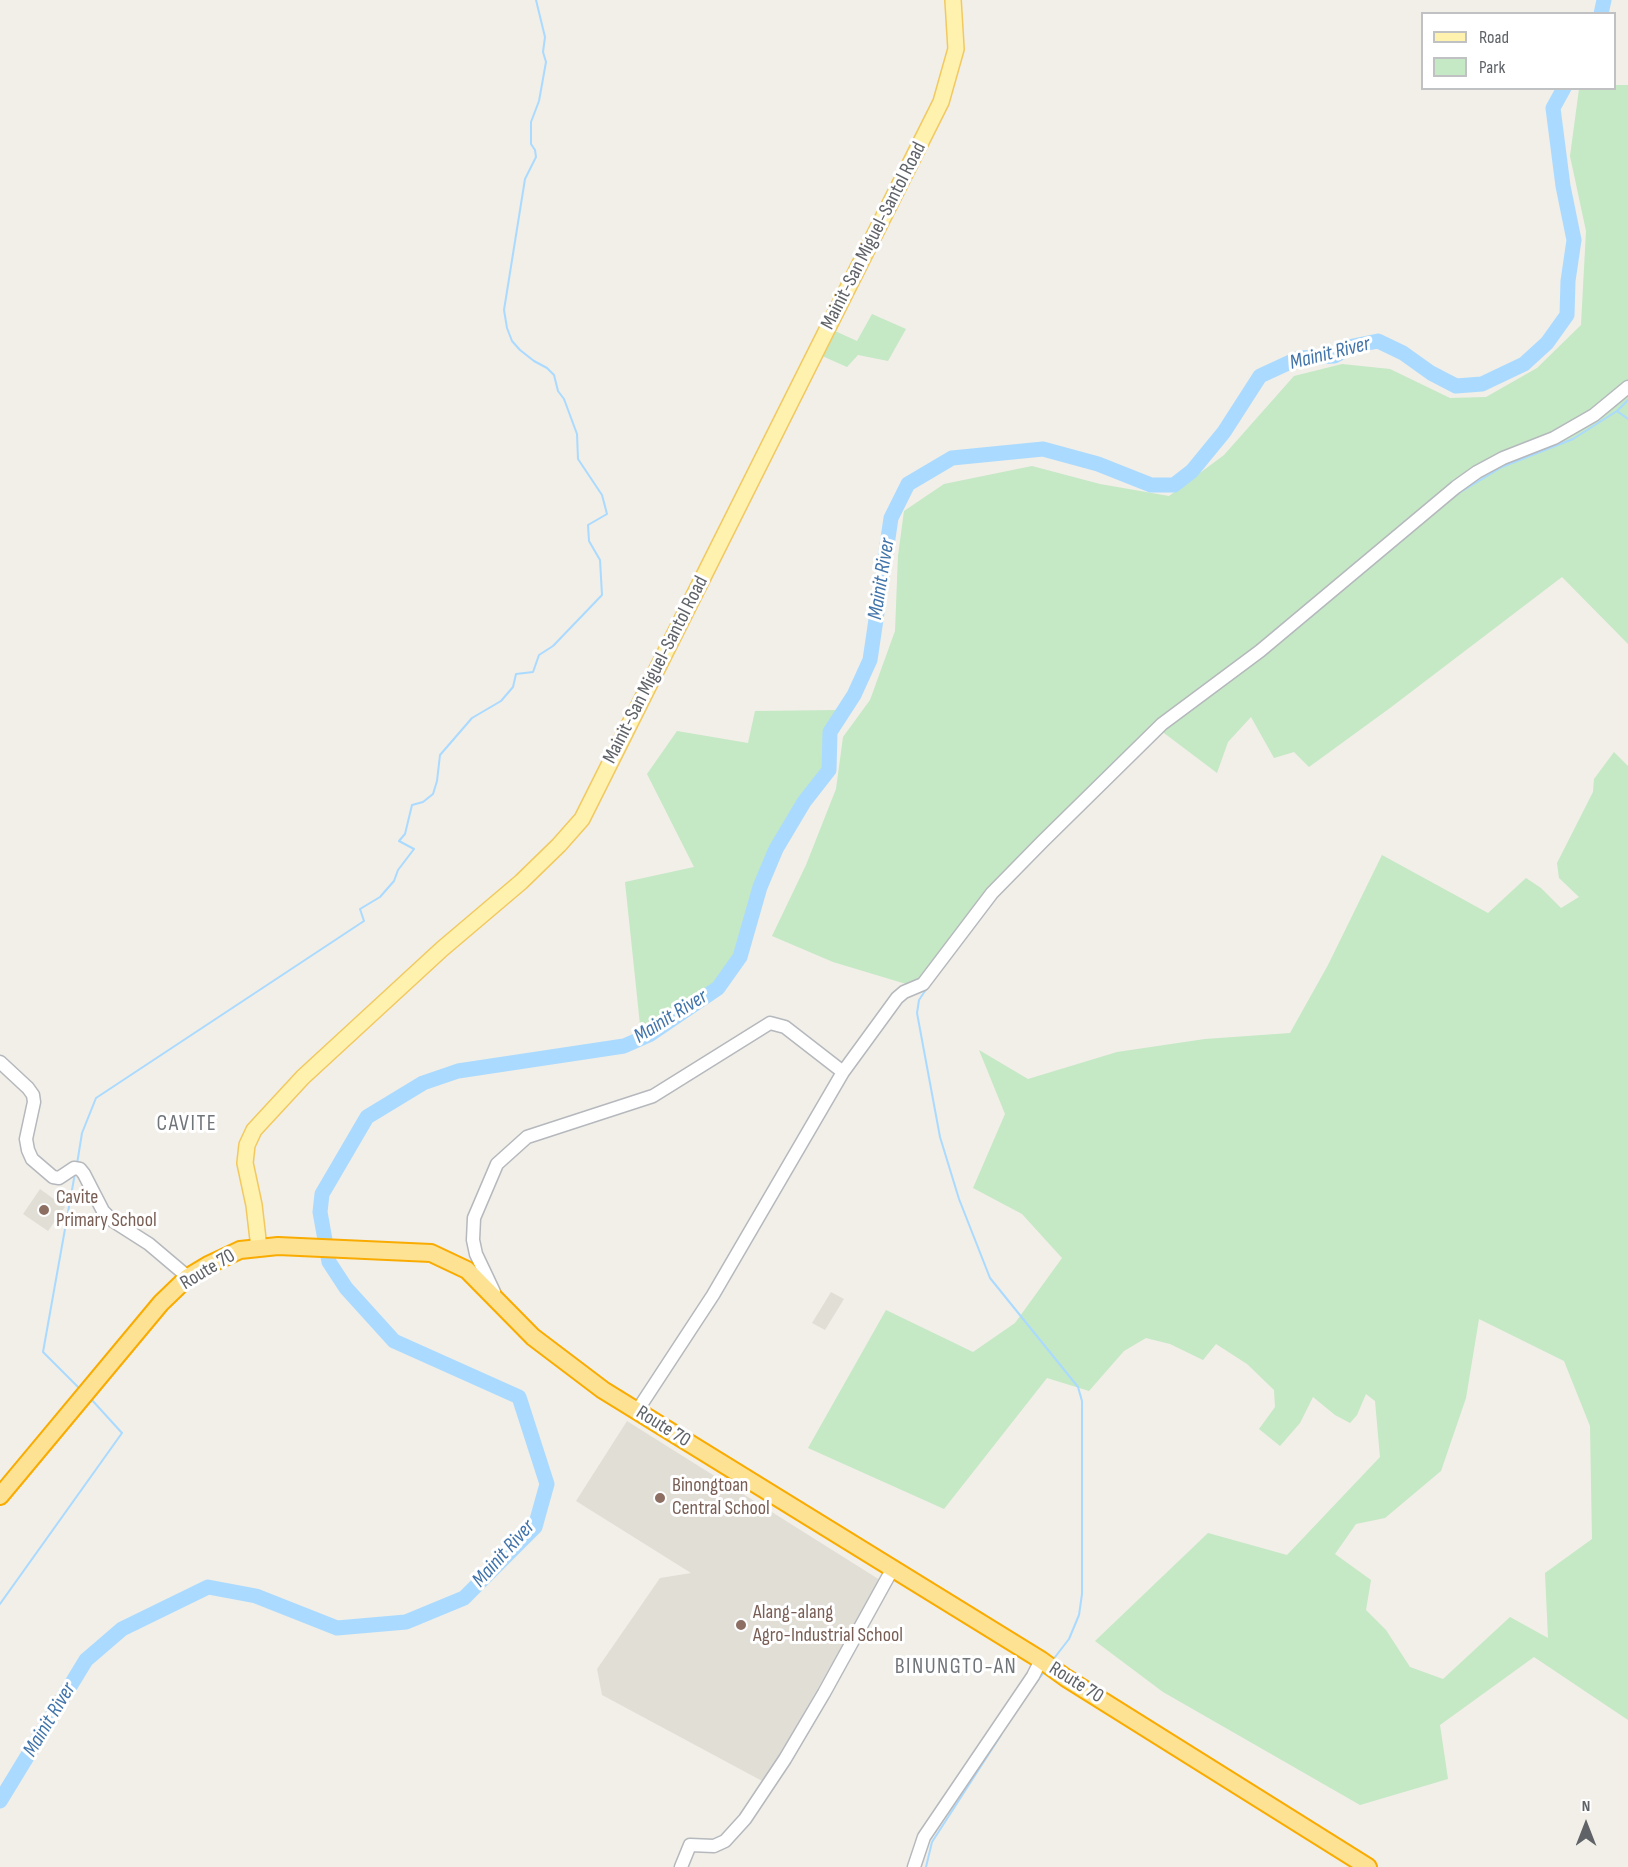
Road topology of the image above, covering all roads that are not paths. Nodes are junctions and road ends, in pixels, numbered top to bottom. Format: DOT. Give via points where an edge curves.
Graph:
graph roads {
  1 [pos="953,0"];
  2 [pos="1628,387"];
  3 [pos="0,1062"];
  4 [pos="843,1072"];
  5 [pos="259,1248"];
  6 [pos="188,1277"];
  7 [pos="498,1301"];
  8 [pos="637,1411"];
  9 [pos="0,1496"];
  10 [pos="893,1568"];
  11 [pos="1041,1660"];
  12 [pos="681,1867"];
  13 [pos="914,1867"];
  14 [pos="1368,1867"];
  1 -- 5 [label="main road, Mainit-San Miguel-Santol Road" via="956,49 941,102 582,819 521,882 303,1077 254,1130 245,1163"];
  2 -- 4 [label="street" via="1594,415 1554,438 1503,458 1456,487 1260,651 1162,724 992,893 923,984 897,998"];
  3 -- 6 [label="street" via="33,1095 26,1139 33,1159 53,1177 77,1169 84,1174 108,1216"];
  4 -- 7 [label="street" via="785,1027 770,1023 653,1096 527,1137 497,1164 474,1218 476,1254"];
  4 -- 8 [label="street" via="713,1295"];
  5 -- 6 [label="highway, Route 70" via="240,1250"];
  5 -- 7 [label="highway, Route 70" via="431,1253 467,1270"];
  6 -- 9 [label="highway, Route 70" via="161,1303"];
  7 -- 8 [label="highway, Route 70" via="533,1337"];
  8 -- 10 [label="highway, Route 70"];
  10 -- 11 [label="highway, Route 70"];
  10 -- 12 [label="street" via="824,1693 745,1820 725,1841 714,1846 690,1845"];
  11 -- 13 [label="street" via="924,1837"];
  11 -- 14 [label="highway, Route 70"];
}
